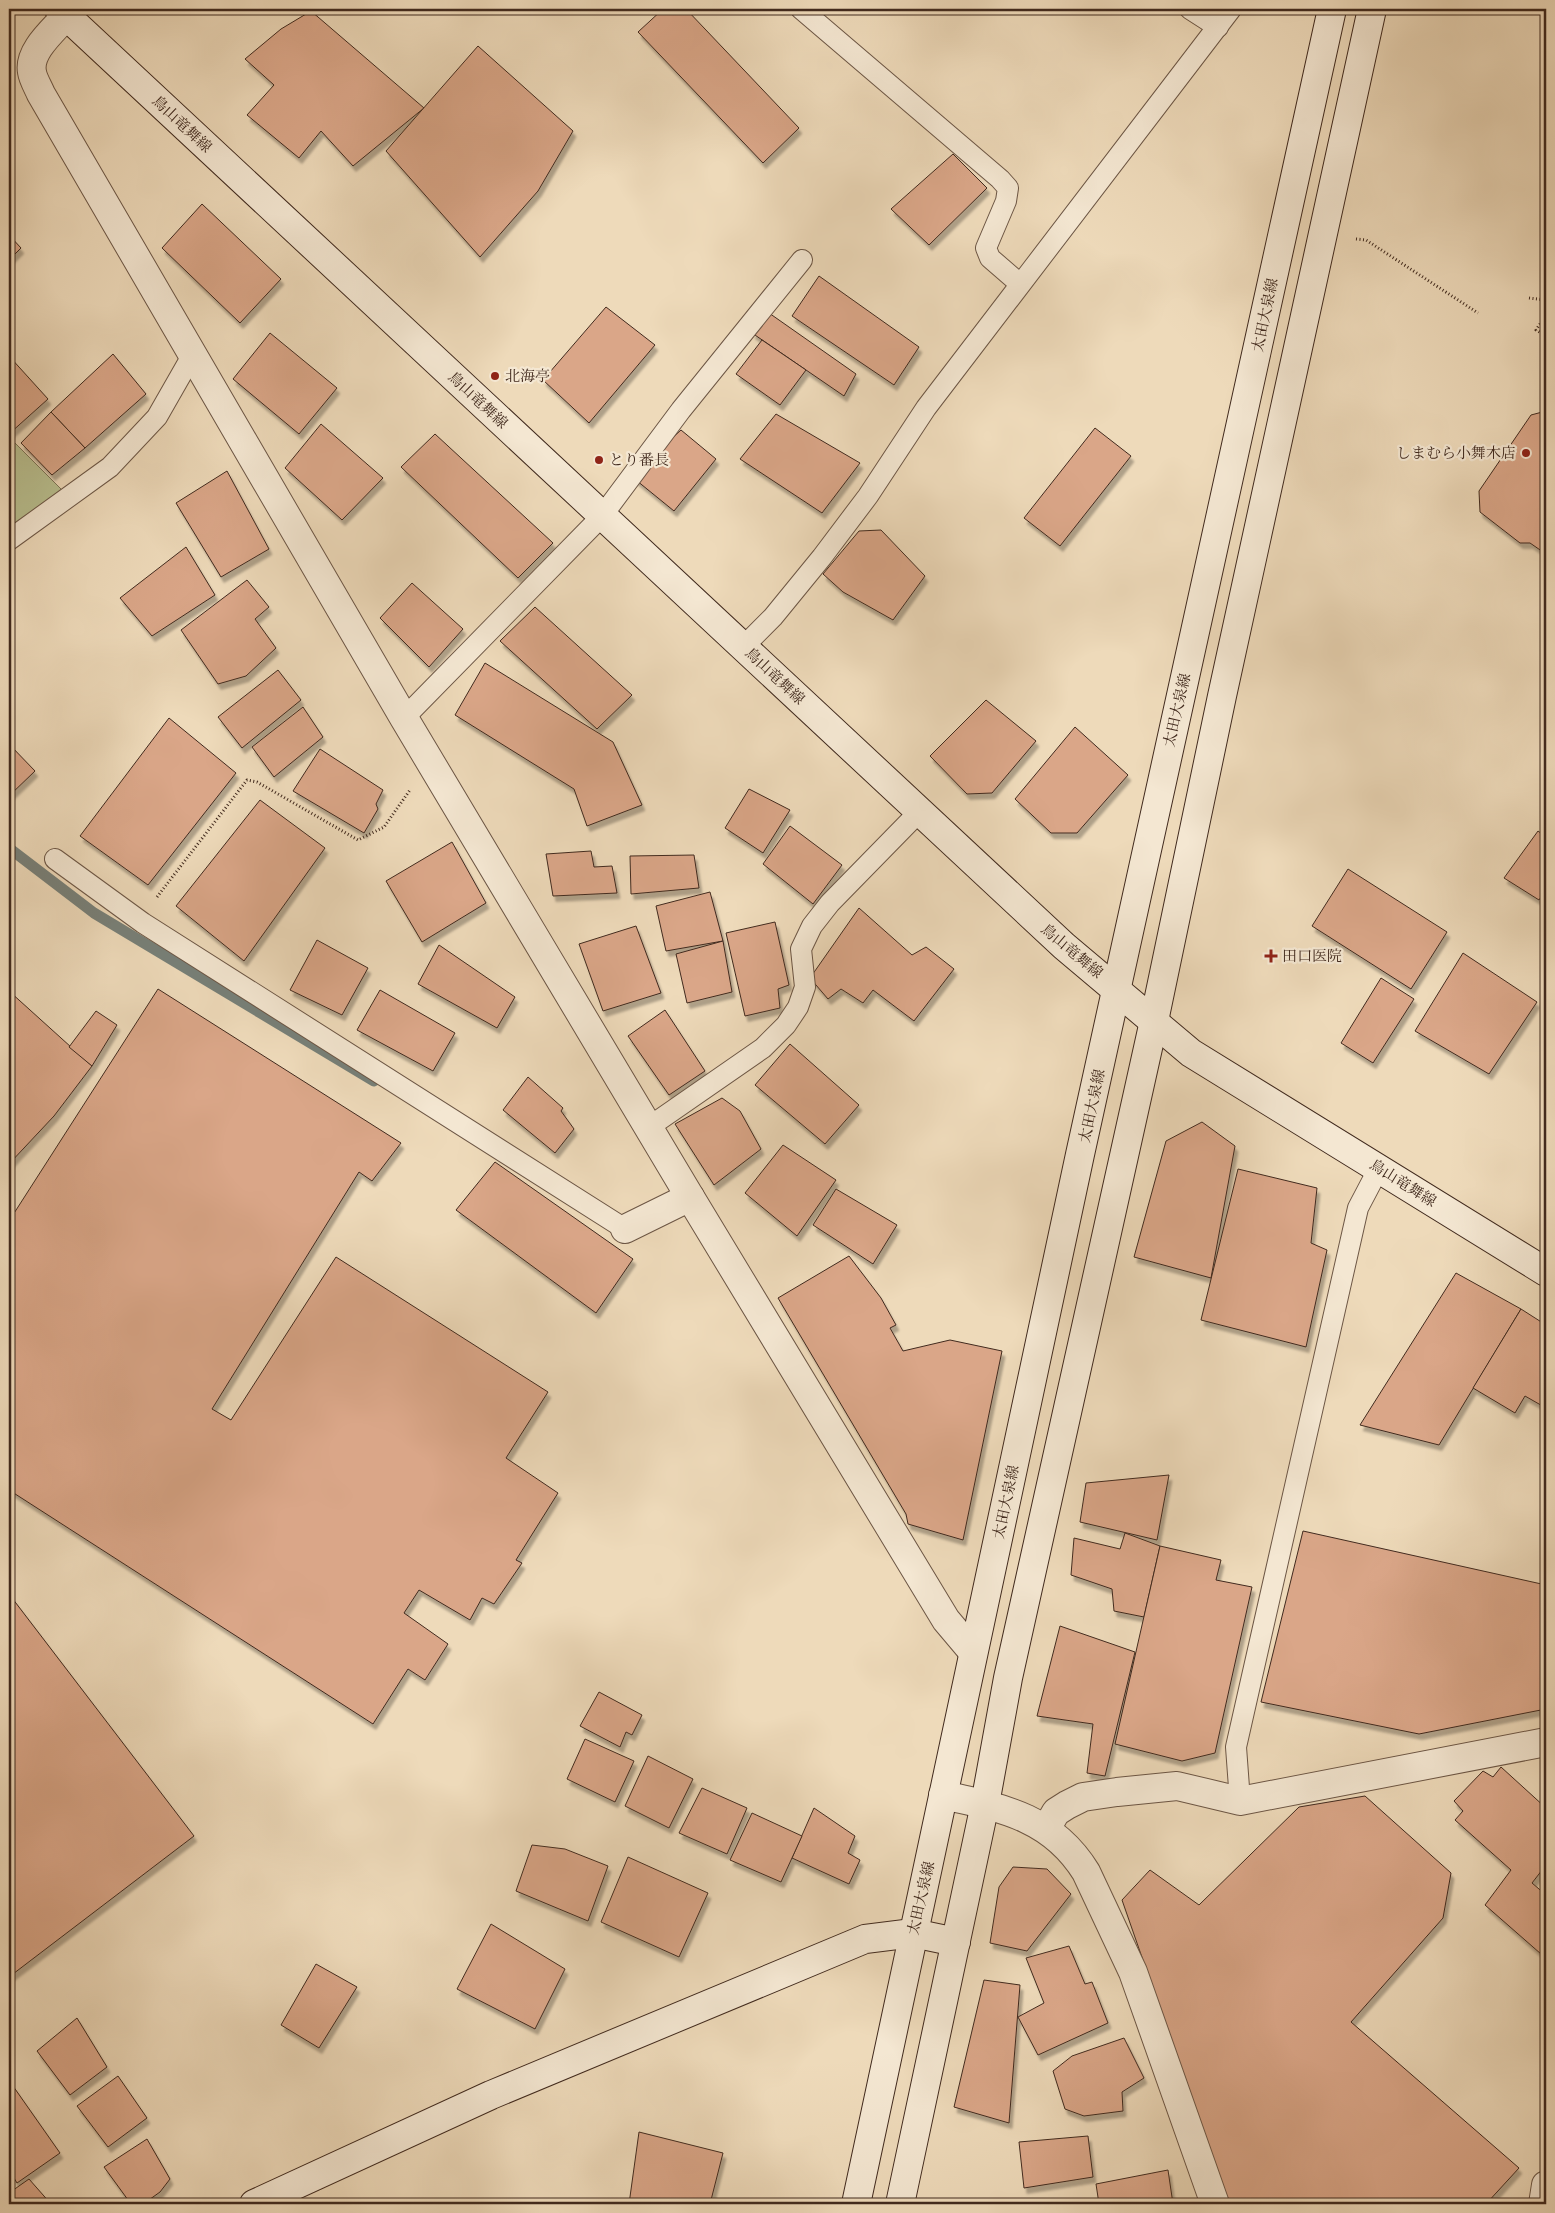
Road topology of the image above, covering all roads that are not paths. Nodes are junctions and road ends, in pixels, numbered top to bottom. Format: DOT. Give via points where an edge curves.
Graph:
graph roads {
  1 [pos="801,9"];
  2 [pos="1190,9"];
  3 [pos="1231,9"];
  4 [pos="1332,9"];
  5 [pos="1372,9"];
  6 [pos="63,12"];
  7 [pos="1218,27"];
  8 [pos="802,260"];
  9 [pos="1020,284"];
  10 [pos="192,354"];
  11 [pos="602,516"];
  12 [pos="9,540"];
  13 [pos="743,647"];
  14 [pos="404,718"];
  15 [pos="920,811"];
  16 [pos="55,859"];
  17 [pos="1117,989"];
  18 [pos="1154,1021"];
  19 [pos="649,1127"];
  20 [pos="1380,1168"];
  21 [pos="690,1197"];
  22 [pos="625,1229"];
  23 [pos="1546,1272"];
  24 [pos="973,1652"];
  25 [pos="1546,1742"];
  26 [pos="943,1795"];
  27 [pos="1240,1801"];
  28 [pos="985,1804"];
  29 [pos="1046,1828"];
  30 [pos="913,1932"];
  31 [pos="956,1942"];
  32 [pos="1546,2185"];
  33 [pos="254,2204"];
  34 [pos="856,2204"];
  35 [pos="900,2204"];
  36 [pos="1215,2204"];
  37 [pos="1543,2204"];
  1 -- 9 [label="lane" via="1008,188 1006,201 986,248 990,258"];
  2 -- 7 [label="lane"];
  3 -- 7 [label="lane"];
  4 -- 17 [label="main road, 太田大泉線"];
  5 -- 18 [label="main road"];
  6 -- 10 [label="main road" via="32,59 32,72 41,94"];
  6 -- 11 [label="main road, 鳥山竜舞線"];
  7 -- 9 [label="lane"];
  8 -- 11 [label="lane" via="681,410"];
  9 -- 13 [label="lane" via="926,408 868,496 822,557 773,617"];
  10 -- 12 [label="lane" via="157,417 110,467"];
  10 -- 14 [label="main road"];
  11 -- 13 [label="main road, 鳥山竜舞線"];
  11 -- 14 [label="lane"];
  13 -- 15 [label="main road, 鳥山竜舞線"];
  14 -- 19 [label="main road"];
  15 -- 17 [label="main road, 鳥山竜舞線" via="1064,946"];
  15 -- 19 [label="lane" via="830,903 812,926 802,949 804,987 798,1007 786,1025 763,1048"];
  16 -- 22 [label="lane" via="140,919"];
  17 -- 18 [label="main road, 鳥山竜舞線"];
  17 -- 24 [label="main road, 太田大泉線"];
  18 -- 20 [label="main road, 鳥山竜舞線" via="1191,1053"];
  18 -- 28 [label="main road" via="1008,1678"];
  19 -- 21 [label="main road"];
  20 -- 23 [label="main road, 鳥山竜舞線"];
  20 -- 27 [label="lane" via="1358,1208 1236,1747"];
  21 -- 22 [label="main road"];
  21 -- 24 [label="main road" via="946,1620"];
  24 -- 26 [label="main road, 太田大泉線"];
  25 -- 27 [label="main road"];
  26 -- 28 [label="main road"];
  26 -- 30 [label="main road, 太田大泉線"];
  27 -- 29 [label="main road" via="1177,1786 1117,1792 1083,1797 1067,1805 1056,1812"];
  28 -- 29 [label="main road"];
  28 -- 31 [label="main road"];
  29 -- 36 [label="main road" via="1077,1856 1132,1972"];
  30 -- 31 [label="main road"];
  30 -- 33 [label="main road" via="865,1939 490,2095"];
  30 -- 34 [label="main road, 太田大泉線"];
  31 -- 35 [label="main road"];
  32 -- 37 [label="main road"];
}
